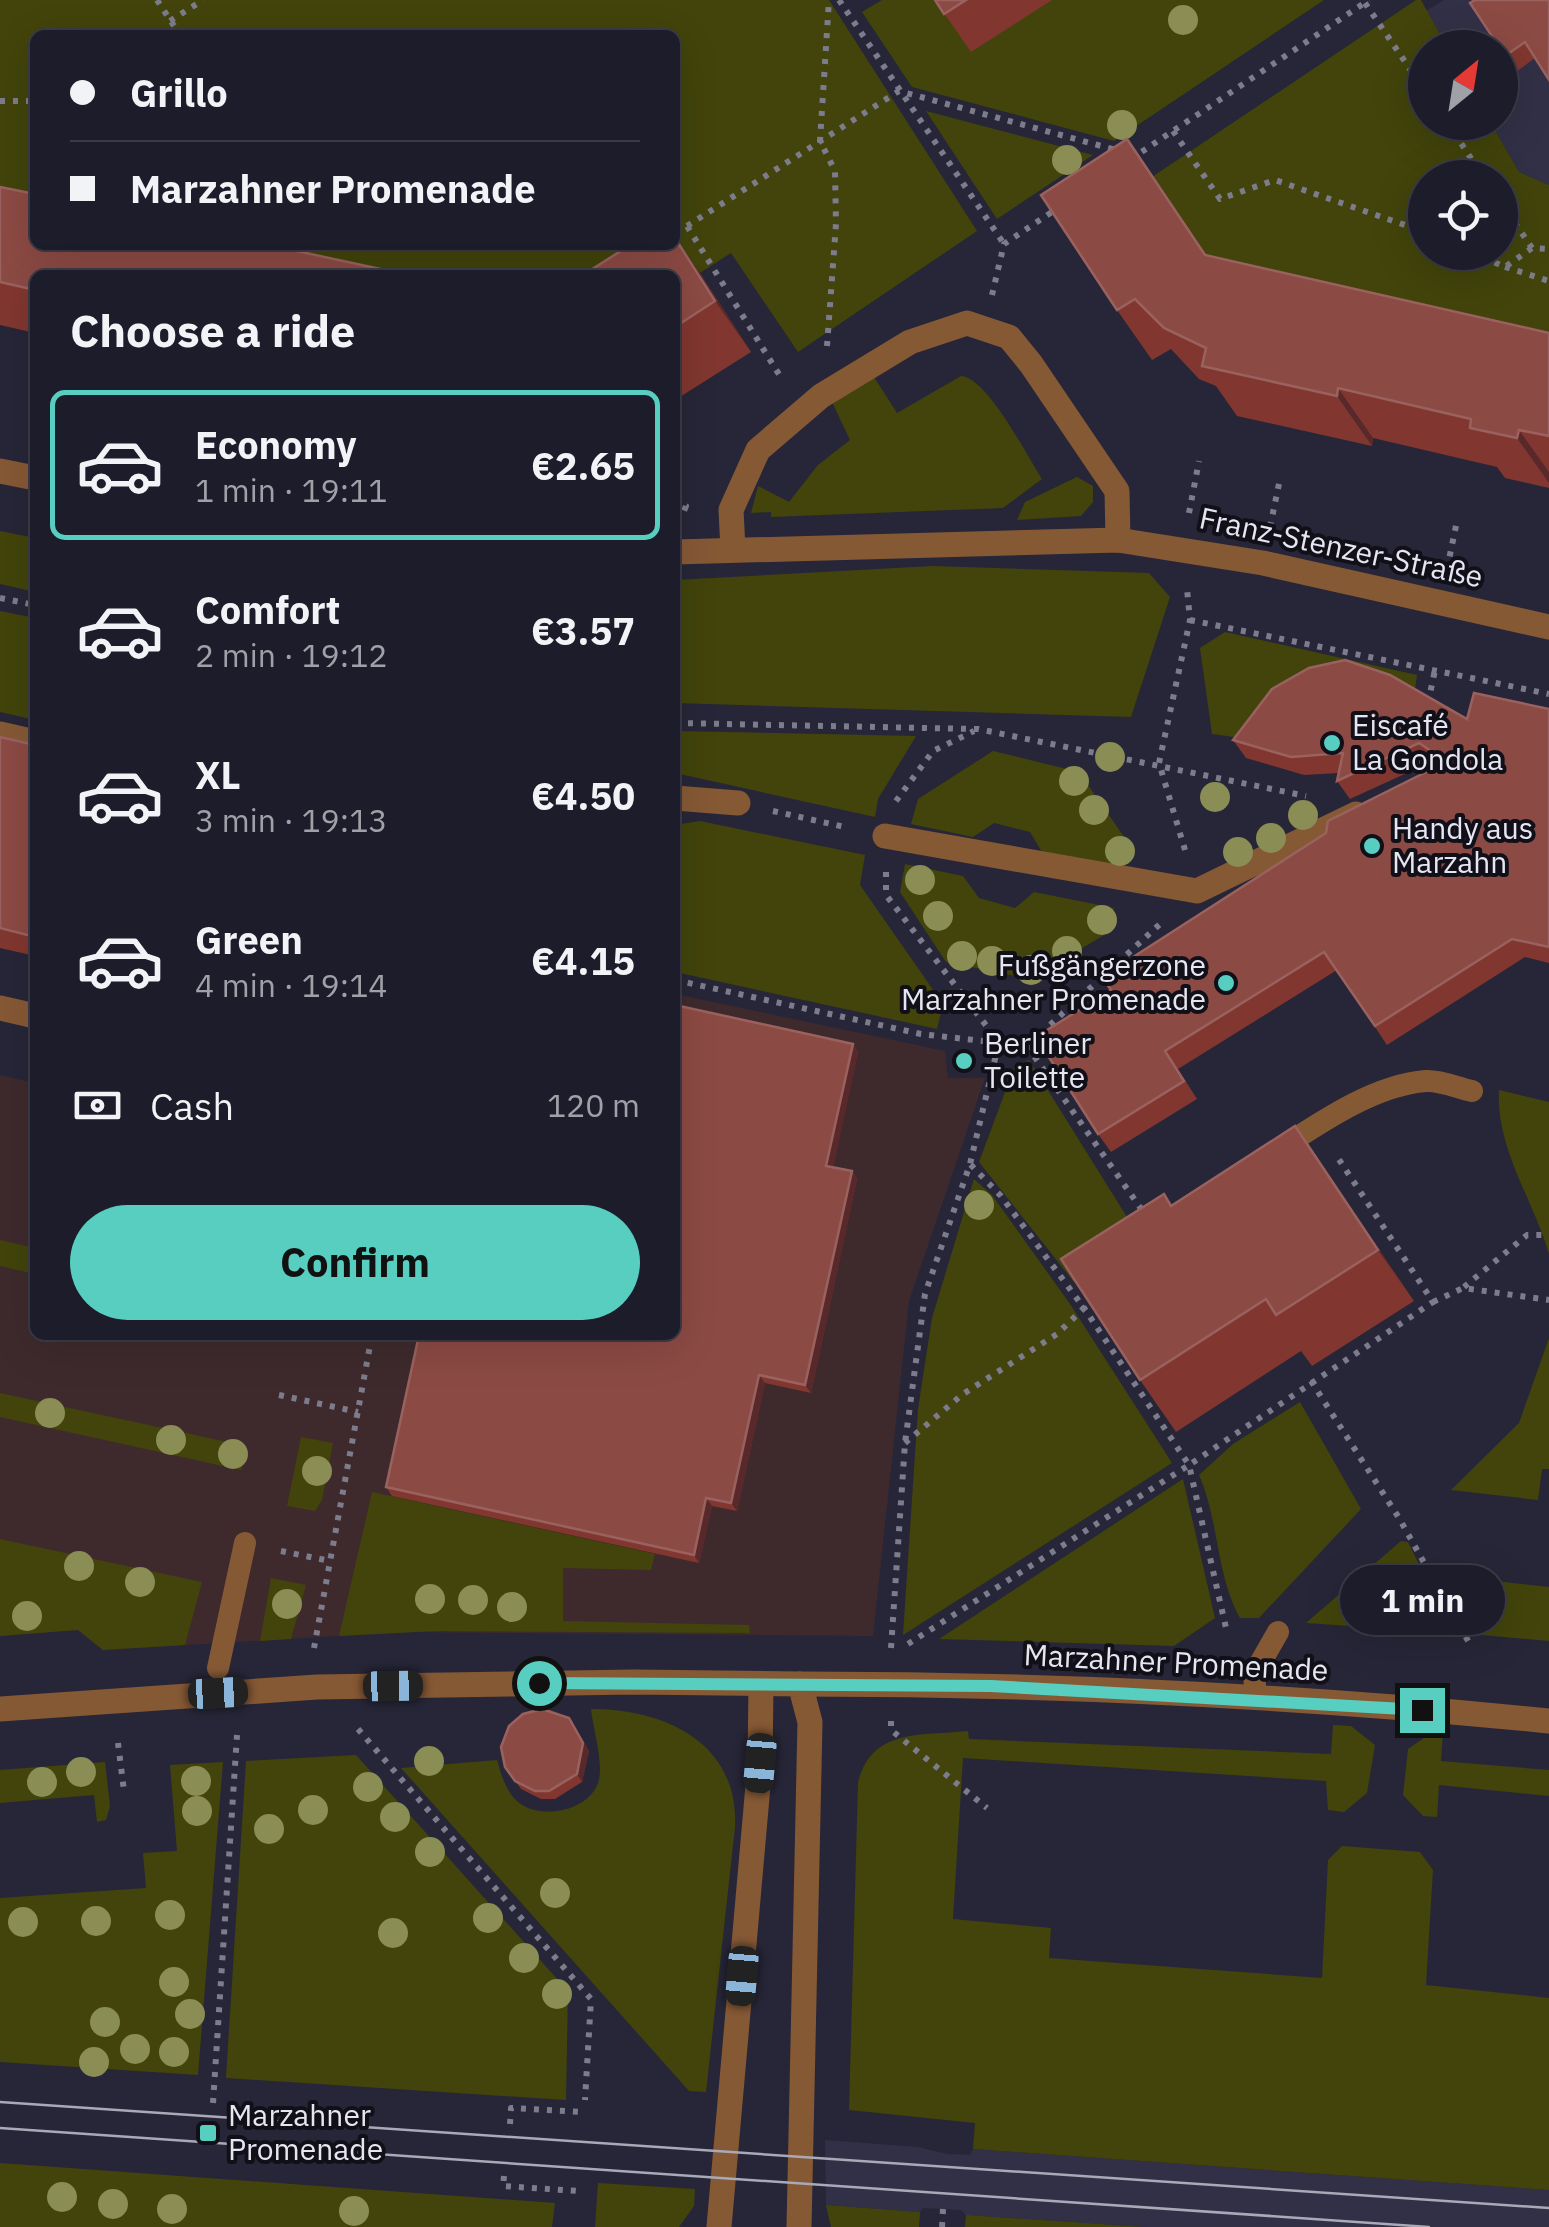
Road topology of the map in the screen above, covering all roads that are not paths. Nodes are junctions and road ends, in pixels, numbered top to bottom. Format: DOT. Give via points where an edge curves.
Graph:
graph roads {
  1 [pos="0,470"];
  2 [pos="30,477"];
  3 [pos="1118,540"];
  4 [pos="733,549"];
  5 [pos="680,552"];
  6 [pos="1549,627"];
  7 [pos="0,734"];
  8 [pos="30,741"];
  9 [pos="680,798"];
  10 [pos="738,803"];
  11 [pos="1374,805"];
  12 [pos="885,836"];
  13 [pos="0,1008"];
  14 [pos="30,1015"];
  15 [pos="1472,1091"];
  16 [pos="1252,1167"];
  17 [pos="246,1544"];
  18 [pos="1278,1632"];
  19 [pos="218,1668"];
  20 [pos="762,1684"];
  21 [pos="800,1684"];
  22 [pos="1256,1698"];
  23 [pos="0,1709"];
  24 [pos="1549,1721"];
  25 [pos="719,2227"];
  26 [pos="799,2227"];
  1 -- 2 [label="street"];
  3 -- 4 [label="street, Franz-Stenzer-Straße"];
  3 -- 4 [label="street" via="1117,491 1031,364 1009,337 986,326 946,326 821,396 758,450 731,510"];
  3 -- 6 [label="street, Franz-Stenzer-Straße" via="1263,563"];
  4 -- 5 [label="street, Franz-Stenzer-Straße"];
  7 -- 8 [label="street"];
  9 -- 10 [label="street"];
  11 -- 12 [label="street" via="1196,890"];
  13 -- 14 [label="street"];
  15 -- 16 [label="lane" via="1428,1080 1387,1090"];
  17 -- 19 [label="lane"];
  18 -- 22 [label="lane" via="1254,1674"];
  20 -- 21 [label="street, Marzahner Promenade"];
  20 -- 23 [label="street, Marzahner Promenade" via="317,1687"];
  20 -- 25 [label="street"];
  21 -- 22 [label="street, Marzahner Promenade"];
  21 -- 26 [label="street" via="810,1722"];
  22 -- 24 [label="street, Marzahner Promenade"];
}
